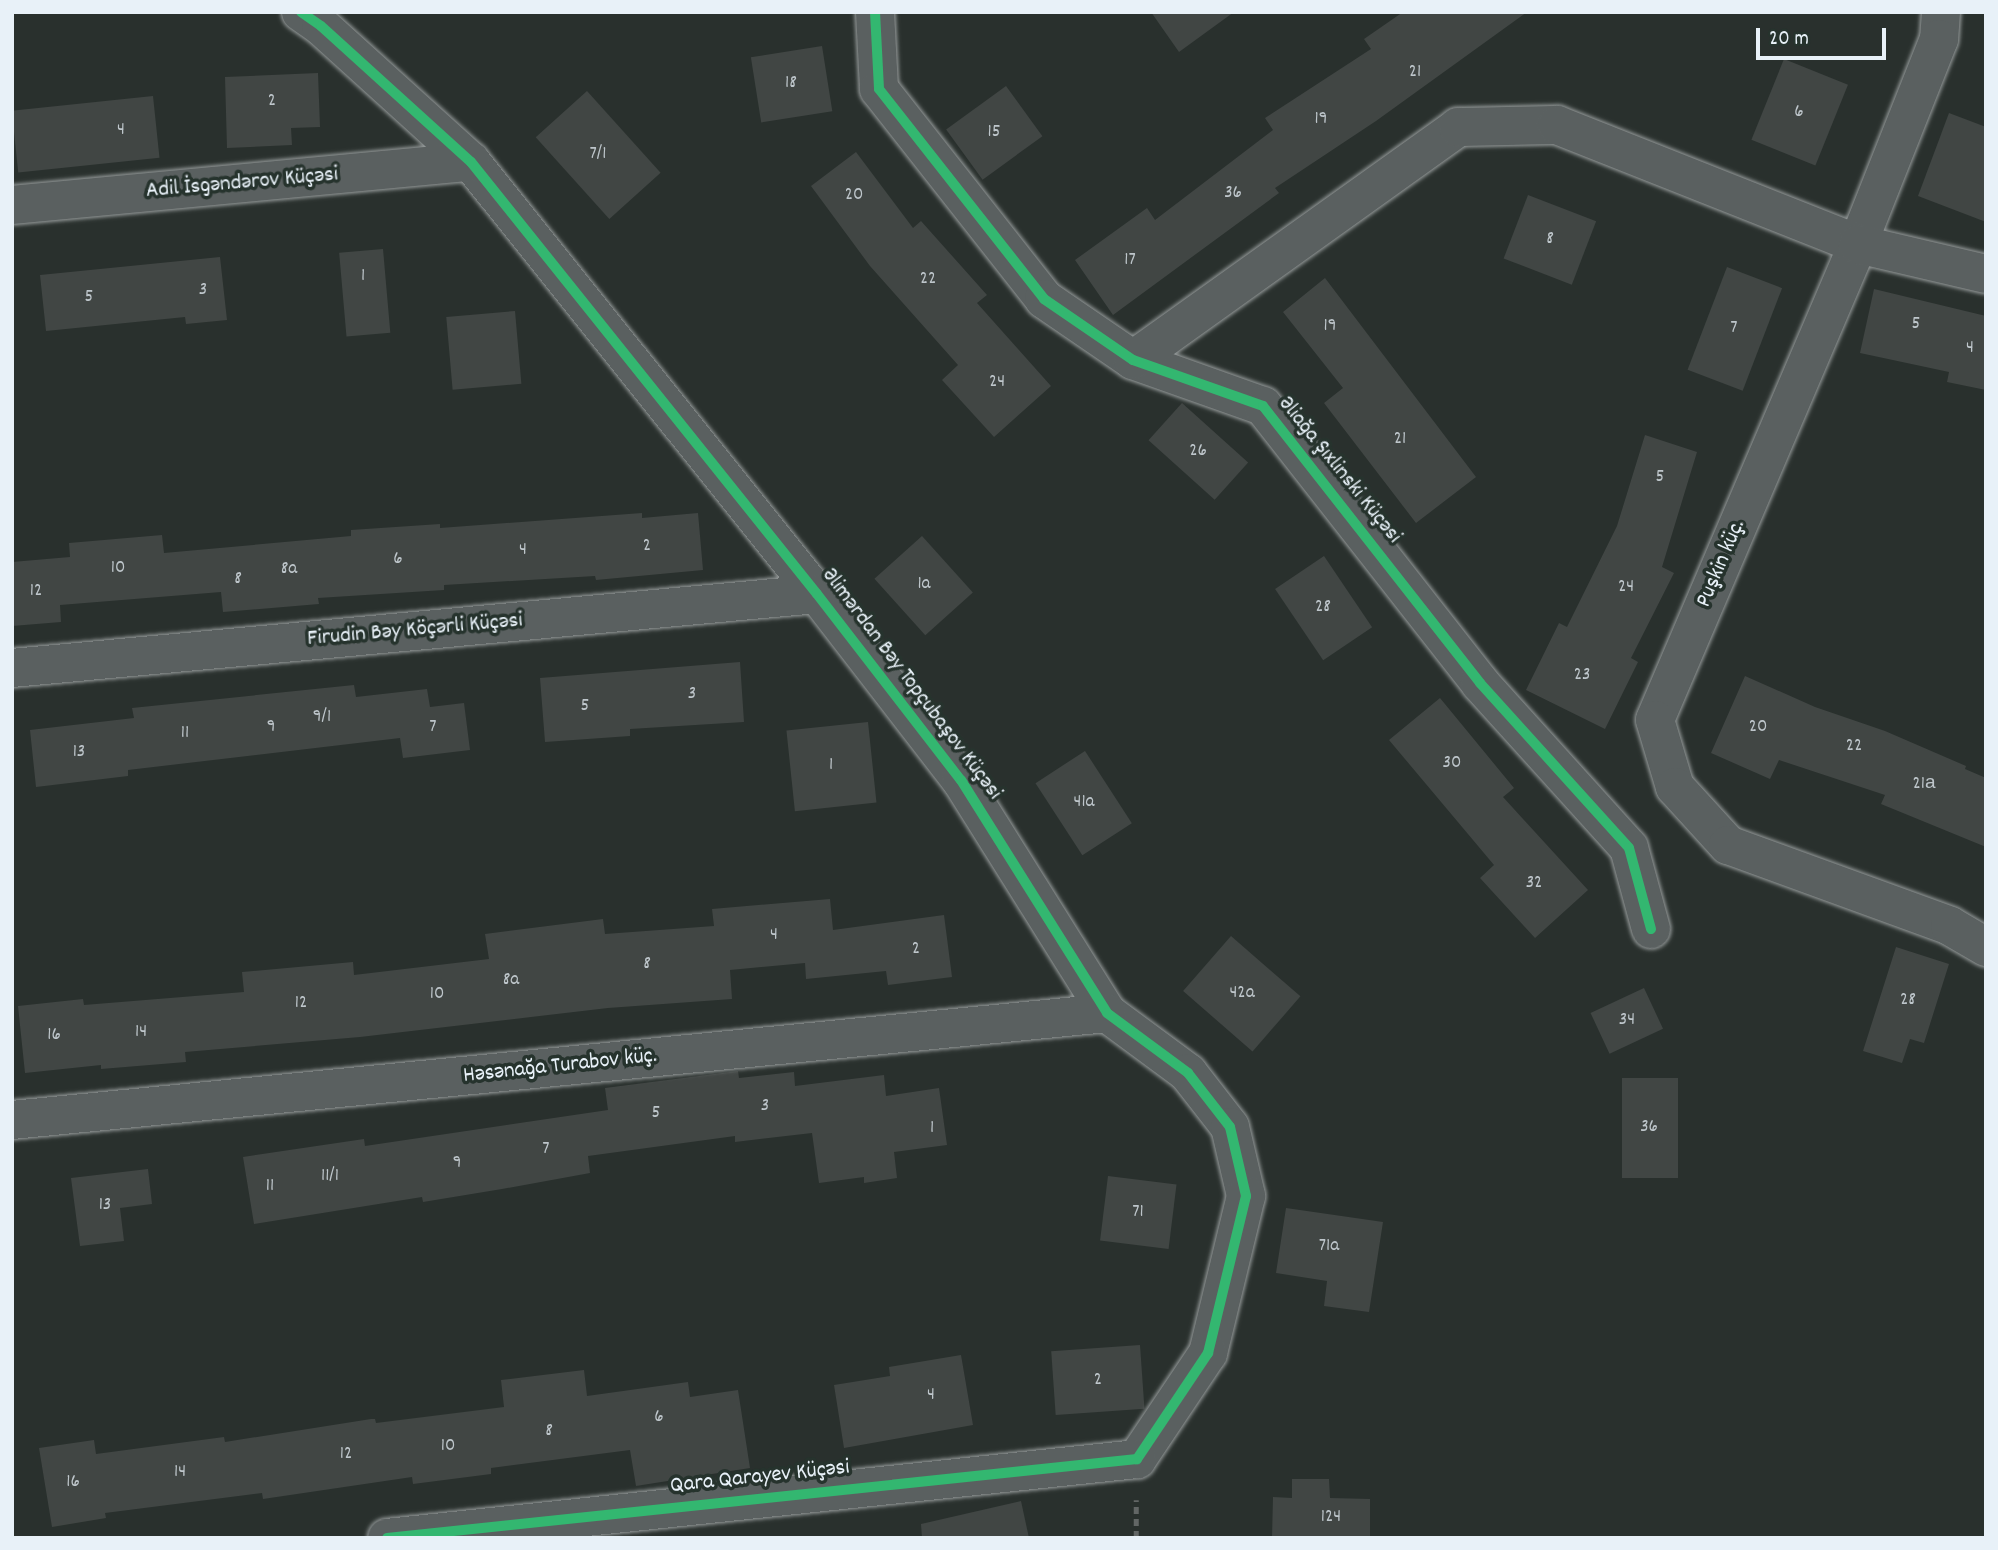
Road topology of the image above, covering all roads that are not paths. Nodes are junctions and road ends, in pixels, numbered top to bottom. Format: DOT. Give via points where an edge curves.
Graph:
graph roads {
  1 [pos="300,12"];
  2 [pos="875,12"];
  3 [pos="1941,12"];
  4 [pos="471,162"];
  5 [pos="12,205"];
  6 [pos="1858,244"];
  7 [pos="1986,274"];
  8 [pos="1133,360"];
  9 [pos="817,594"];
  10 [pos="12,668"];
  11 [pos="1651,929"];
  12 [pos="1986,947"];
  13 [pos="1107,1013"];
  14 [pos="12,1120"];
  15 [pos="1137,1459"];
  16 [pos="387,1538"];
  1 -- 4 [label="street, Əlimərdan Bəy Topçubaşov Küçəsi"];
  2 -- 8 [label="street, Əliağa Şıxlinski Küçəsi" via="879,89 1044,299"];
  3 -- 6 [label="street, Puşkin küç." via="1939,39"];
  4 -- 5 [label="street, Adil İsgəndərov Küçəsi"];
  4 -- 9 [label="street, Əlimərdan Bəy Topçubaşov Küçəsi"];
  6 -- 7 [label="street"];
  6 -- 8 [label="street" via="1557,125 1458,127"];
  6 -- 12 [label="street, Puşkin küç." via="1655,720 1675,787 1728,845 1950,926"];
  8 -- 11 [label="street, Əliağa Şıxlinski Küçəsi" via="1263,407 1480,683 1629,848"];
  9 -- 10 [label="street, Firudin Bəy Köçərli Küçəsi"];
  9 -- 13 [label="street, Əlimərdan Bəy Topçubaşov Küçəsi" via="961,780"];
  13 -- 14 [label="street, Həsənağa Turabov küç."];
  13 -- 15 [label="street, Əlimərdan Bəy Topçubaşov Küçəsi" via="1188,1073 1230,1127 1246,1196 1208,1353"];
  15 -- 16 [label="street, Qara Qarayev Küçəsi"];
}
